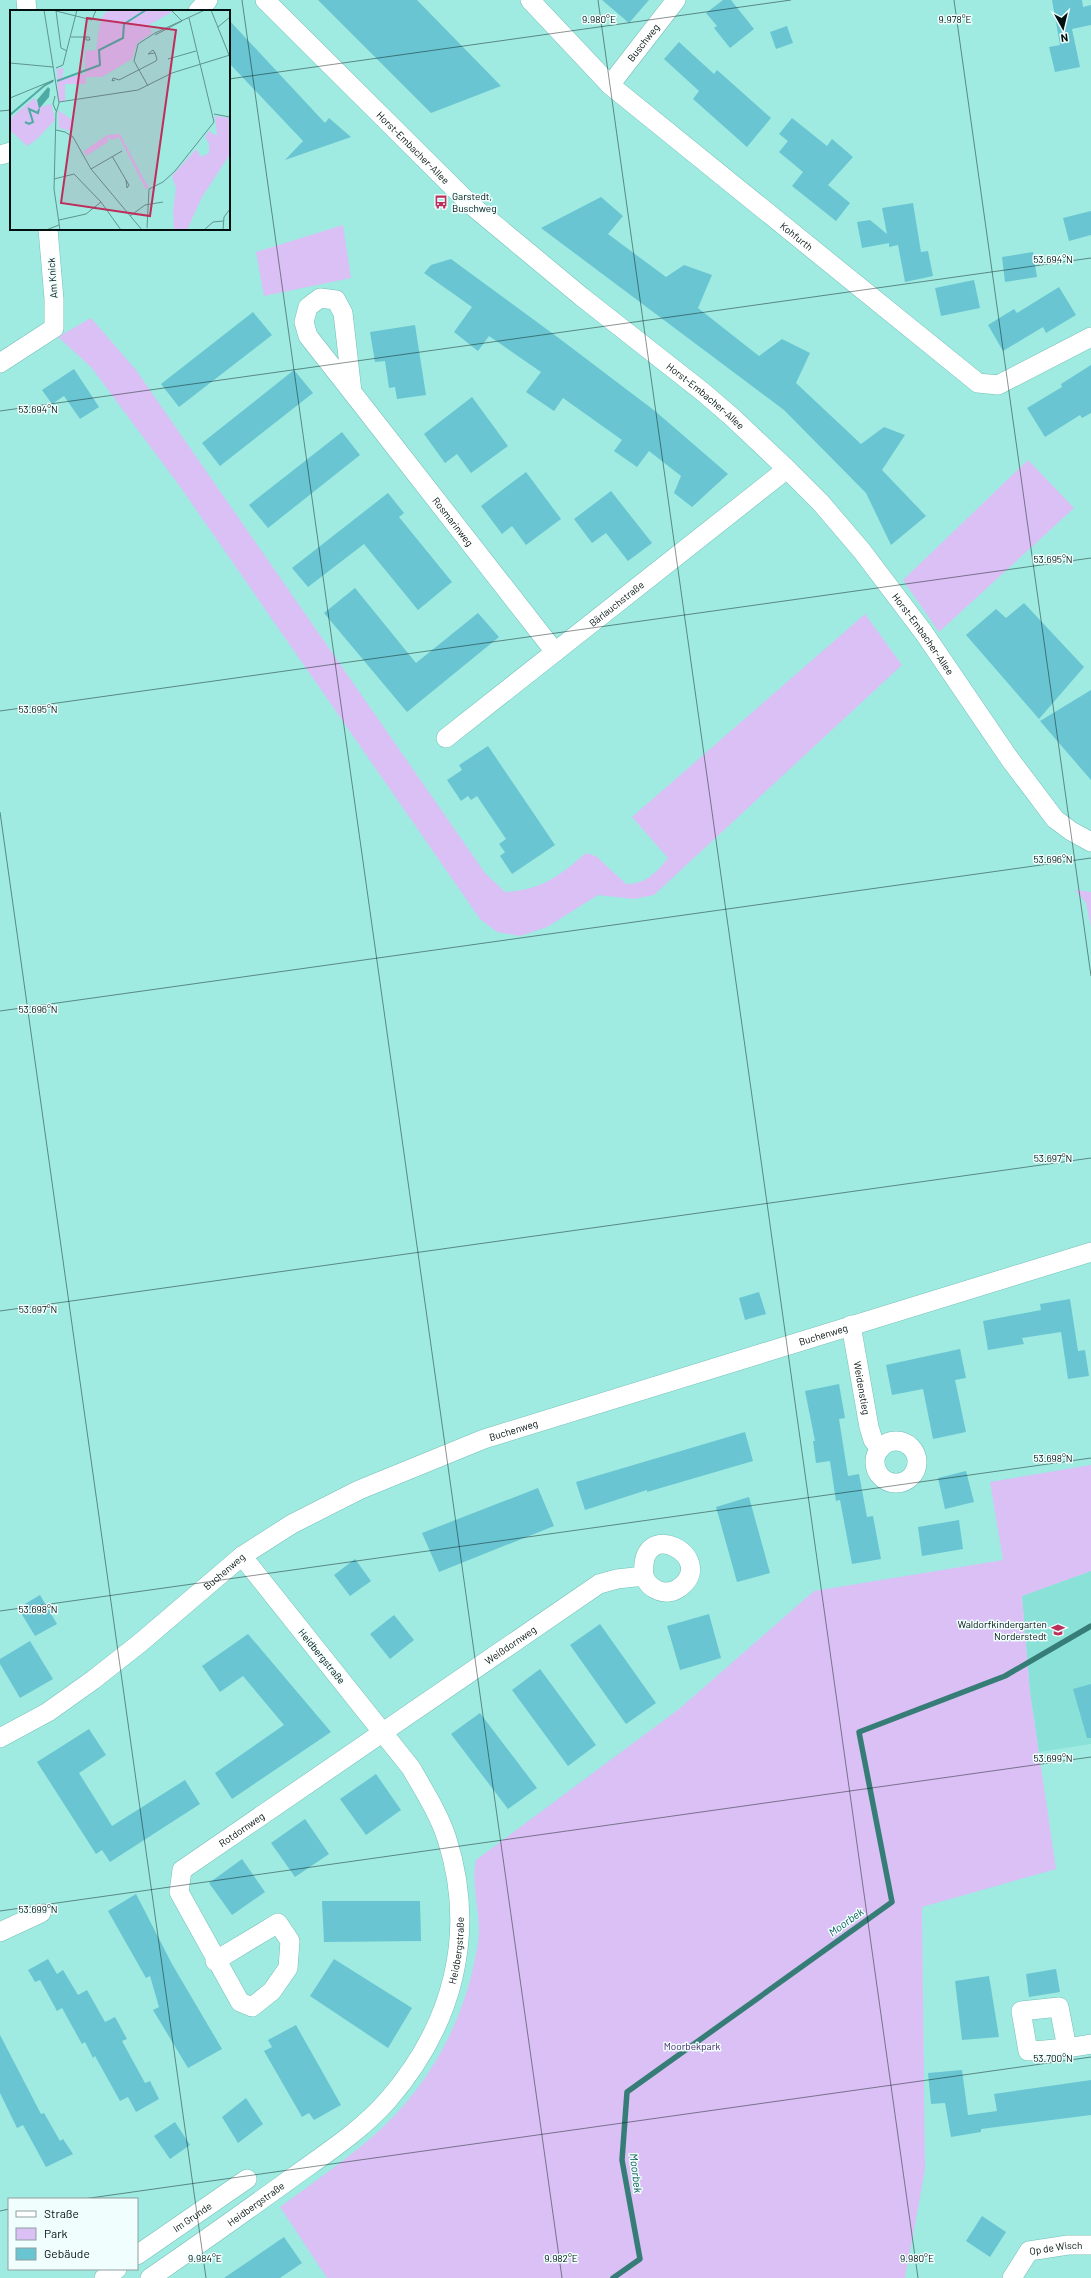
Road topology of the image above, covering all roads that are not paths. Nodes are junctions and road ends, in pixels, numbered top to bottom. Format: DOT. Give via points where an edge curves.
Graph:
graph roads {
  1 [pos="26,0"];
  2 [pos="208,0"];
  3 [pos="265,0"];
  4 [pos="530,0"];
  5 [pos="676,0"];
  6 [pos="27,10"];
  7 [pos="199,10"];
  8 [pos="610,86"];
  9 [pos="10,152"];
  10 [pos="0,155"];
  11 [pos="48,230"];
  12 [pos="1091,337"];
  13 [pos="0,363"];
  14 [pos="352,392"];
  15 [pos="787,468"];
  16 [pos="555,652"];
  17 [pos="446,738"];
  18 [pos="1091,842"];
  19 [pos="1091,1252"];
  20 [pos="851,1325"];
  21 [pos="880,1449"];
  22 [pos="242,1556"];
  23 [pos="644,1576"];
  24 [pos="383,1733"];
  25 [pos="0,1738"];
  26 [pos="41,1913"];
  27 [pos="0,1932"];
  28 [pos="216,1961"];
  29 [pos="1091,2044"];
  30 [pos="1067,2048"];
  31 [pos="247,2179"];
  32 [pos="1091,2245"];
  33 [pos="138,2254"];
  34 [pos="116,2270"];
  35 [pos="104,2278"];
  36 [pos="150,2278"];
  37 [pos="1012,2278"];
  1 -- 6 [label="street"];
  2 -- 7 [label="street"];
  3 -- 15 [label="street, Horst-Embacher-Allee" via="470,204 582,297 703,392"];
  4 -- 8 [label="street, Kohfurth"];
  5 -- 8 [label="street, Buschweg"];
  8 -- 12 [label="street, Kohfurth" via="978,383 998,385"];
  9 -- 10 [label="street"];
  11 -- 13 [label="street, Am Knick" via="54,328"];
  14 -- 16 [label="street, Rosmarinweg"];
  15 -- 16 [label="street, Bärlauchstraße"];
  15 -- 18 [label="street, Horst-Embacher-Allee" via="862,551 924,633 1009,758 1055,819"];
  16 -- 17 [label="street, Bärlauchstraße"];
  19 -- 20 [label="street, Buchenweg"];
  20 -- 21 [label="street, Weidenstieg" via="869,1427"];
  20 -- 22 [label="street, Buchenweg" via="484,1439 359,1490 292,1524"];
  22 -- 24 [label="street, Heidbergstraße"];
  22 -- 25 [label="street, Buchenweg" via="93,1680 48,1712"];
  23 -- 24 [label="street, Weißdornweg" via="599,1584"];
  24 -- 28 [label="street, Rotdornweg" via="182,1870 179,1892"];
  24 -- 36 [label="street, Heidbergstraße" via="411,1768 431,1802 447,1838 456,1876 460,1909 460,1944 456,1970 438,2020 410,2071 388,2101 309,2166"];
  26 -- 27 [label="street"];
  29 -- 30 [label="street"];
  31 -- 33 [label="street, Im Grunde"];
  32 -- 37 [label="street, Op de Wisch" via="1068,2245 1029,2252"];
  34 -- 35 [label="street"];
}
